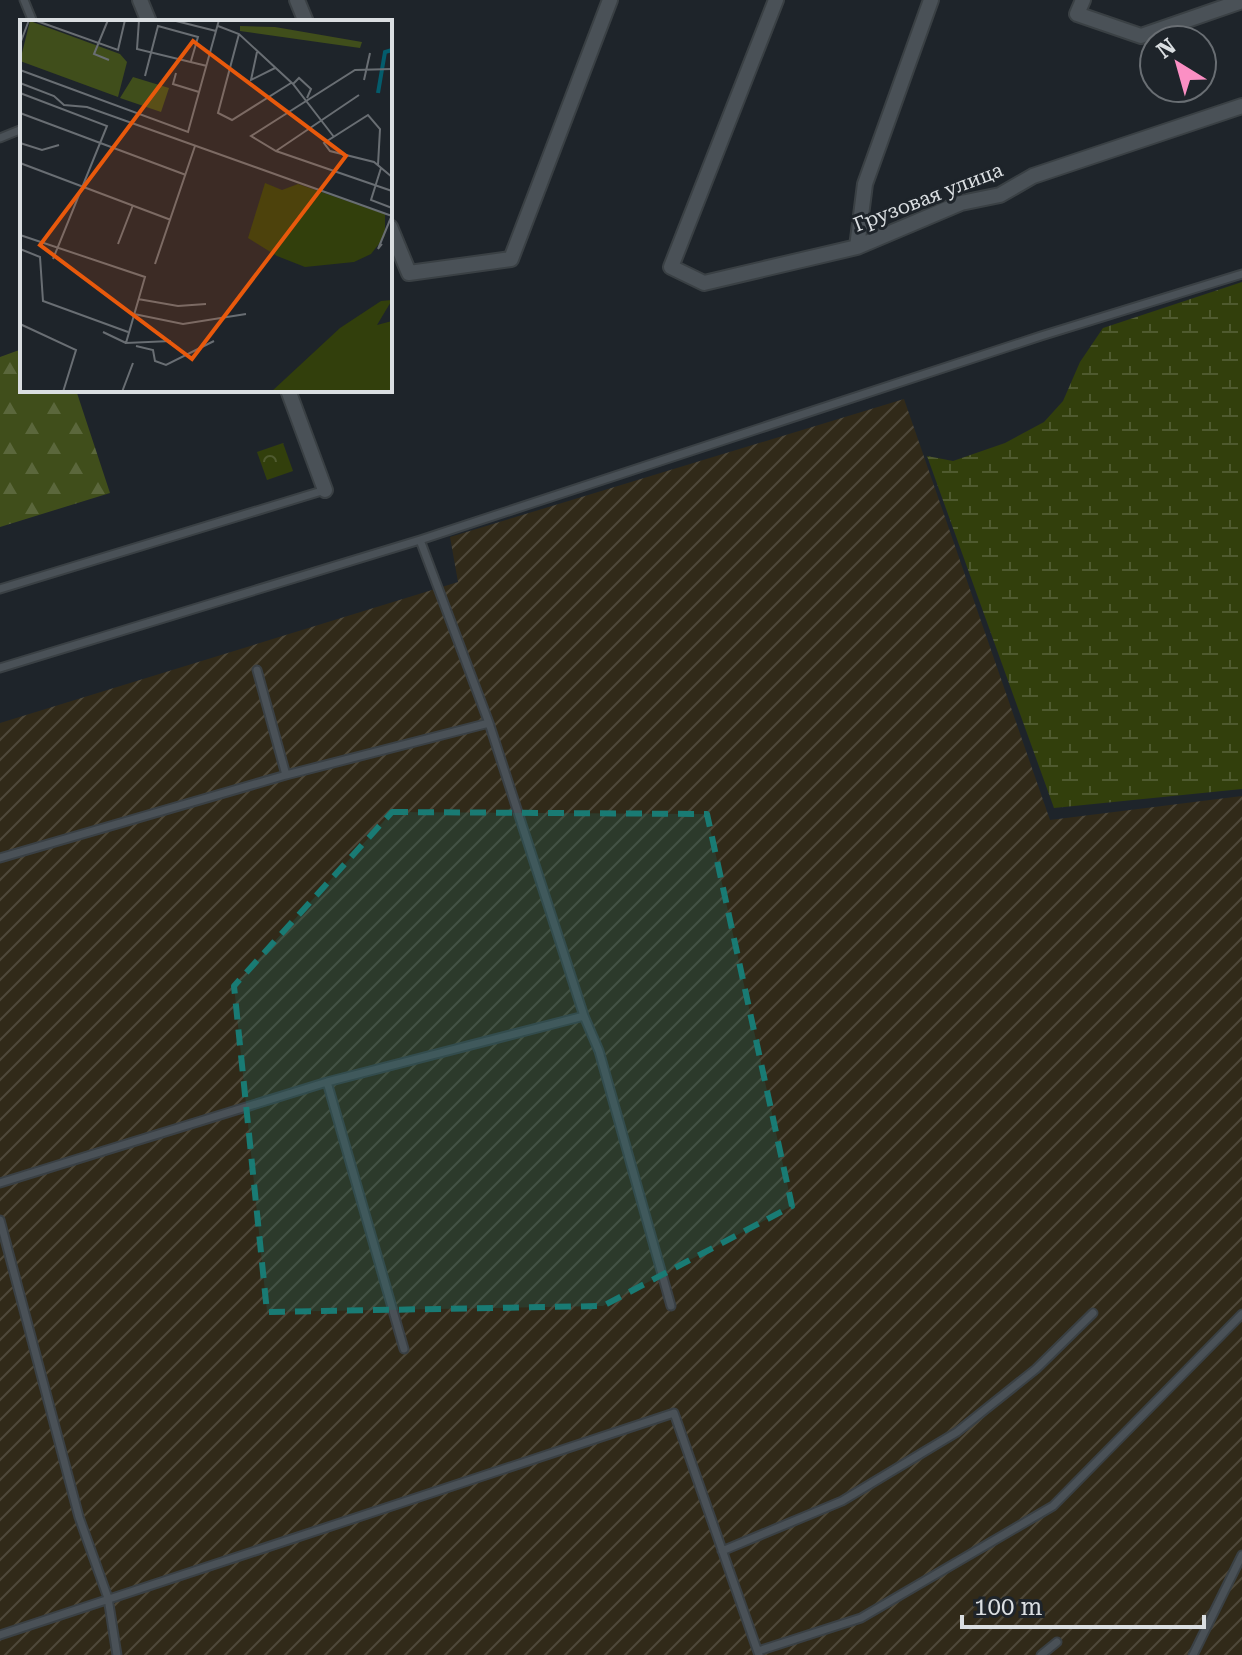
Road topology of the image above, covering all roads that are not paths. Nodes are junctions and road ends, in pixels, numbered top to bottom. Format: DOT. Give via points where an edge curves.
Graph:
graph roads {
  1 [pos="24,0"];
  2 [pos="140,0"];
  3 [pos="297,0"];
  4 [pos="610,0"];
  5 [pos="776,0"];
  6 [pos="931,0"];
  7 [pos="1242,1"];
  8 [pos="1080,7"];
  9 [pos="32,20"];
  10 [pos="148,20"];
  11 [pos="305,20"];
  12 [pos="1242,106"];
  13 [pos="20,130"];
  14 [pos="0,138"];
  15 [pos="392,232"];
  16 [pos="857,247"];
  17 [pos="1242,274"];
  18 [pos="289,392"];
  19 [pos="325,490"];
  20 [pos="420,540"];
  21 [pos="0,589"];
  22 [pos="0,668"];
  23 [pos="257,670"];
  24 [pos="489,723"];
  25 [pos="286,775"];
  26 [pos="0,858"];
  27 [pos="584,1016"];
  28 [pos="327,1082"];
  29 [pos="0,1183"];
  30 [pos="0,1220"];
  31 [pos="671,1306"];
  32 [pos="1093,1313"];
  33 [pos="1242,1314"];
  34 [pos="404,1349"];
  35 [pos="722,1551"];
  36 [pos="1242,1555"];
  37 [pos="108,1598"];
  38 [pos="0,1635"];
  39 [pos="1057,1642"];
  40 [pos="758,1653"];
  41 [pos="117,1655"];
  42 [pos="1041,1655"];
  43 [pos="1193,1655"];
  1 -- 9 [label="lane"];
  2 -- 10 [label="street"];
  3 -- 11 [label="street"];
  4 -- 15 [label="street" via="511,259 409,273"];
  5 -- 16 [label="street, Грузовая улица" via="671,267 704,283"];
  6 -- 16 [label="street" via="865,184"];
  7 -- 8 [label="street" via="1141,36"];
  12 -- 16 [label="street, Грузовая улица" via="1033,176 1000,195 961,203"];
  13 -- 14 [label="lane"];
  17 -- 20 [label="lane"];
  18 -- 19 [label="street"];
  19 -- 21 [label="lane"];
  20 -- 22 [label="lane"];
  20 -- 24 [label="lane"];
  23 -- 25 [label="lane"];
  24 -- 25 [label="lane"];
  24 -- 27 [label="lane"];
  25 -- 26 [label="lane"];
  27 -- 28 [label="lane"];
  27 -- 31 [label="lane" via="599,1051"];
  28 -- 29 [label="lane"];
  28 -- 34 [label="lane"];
  30 -- 37 [label="lane" via="79,1517"];
  32 -- 35 [label="lane" via="1036,1369 957,1432 842,1501"];
  33 -- 40 [label="lane" via="1053,1506 861,1618"];
  35 -- 37 [label="lane" via="674,1413"];
  35 -- 40 [label="lane"];
  36 -- 43 [label="lane"];
  37 -- 38 [label="lane"];
  37 -- 41 [label="lane"];
  39 -- 42 [label="lane"];
}
